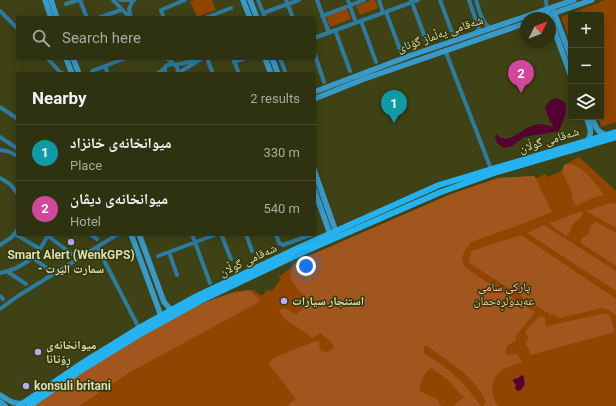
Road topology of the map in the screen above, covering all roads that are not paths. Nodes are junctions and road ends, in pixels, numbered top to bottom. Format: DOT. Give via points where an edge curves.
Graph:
graph roads {
  1 [pos="45,0"];
  2 [pos="51,0"];
  3 [pos="79,0"];
  4 [pos="113,0"];
  5 [pos="120,0"];
  6 [pos="133,0"];
  7 [pos="185,0"];
  8 [pos="243,0"];
  9 [pos="250,0"];
  10 [pos="258,0"];
  11 [pos="299,0"];
  12 [pos="316,0"];
  13 [pos="348,0"];
  14 [pos="364,0"];
  15 [pos="379,0"];
  16 [pos="418,0"];
  17 [pos="440,0"];
  18 [pos="469,0"];
  19 [pos="476,0"];
  20 [pos="574,0"];
  21 [pos="592,0"];
  22 [pos="411,1"];
  23 [pos="546,1"];
  24 [pos="287,2"];
  25 [pos="66,4"];
  26 [pos="350,5"];
  27 [pos="51,8"];
  28 [pos="231,8"];
  29 [pos="121,10"];
  30 [pos="0,11"];
  31 [pos="385,12"];
  32 [pos="551,12"];
  33 [pos="263,13"];
  34 [pos="51,16"];
  35 [pos="56,16"];
  36 [pos="86,16"];
  37 [pos="104,16"];
  38 [pos="128,16"];
  39 [pos="131,16"];
  40 [pos="163,16"];
  41 [pos="218,16"];
  42 [pos="249,16"];
  43 [pos="256,16"];
  44 [pos="264,16"];
  45 [pos="292,16"];
  46 [pos="322,16"];
  47 [pos="520,20"];
  48 [pos="361,21"];
  49 [pos="356,23"];
  50 [pos="556,24"];
  51 [pos="520,25"];
  52 [pos="16,27"];
  53 [pos="491,28"];
  54 [pos="556,28"];
  55 [pos="335,30"];
  56 [pos="328,33"];
  57 [pos="474,34"];
  58 [pos="453,35"];
  59 [pos="316,37"];
  60 [pos="426,40"];
  61 [pos="445,50"];
  62 [pos="422,51"];
  63 [pos="568,51"];
  64 [pos="401,52"];
  65 [pos="316,58"];
  66 [pos="424,58"];
  67 [pos="49,60"];
  68 [pos="66,60"];
  69 [pos="74,60"];
  70 [pos="121,60"];
  71 [pos="166,60"];
  72 [pos="169,60"];
  73 [pos="195,60"];
  74 [pos="200,60"];
  75 [pos="208,60"];
  76 [pos="234,60"];
  77 [pos="266,60"];
  78 [pos="273,60"];
  79 [pos="281,60"];
  80 [pos="376,62"];
  81 [pos="175,65"];
  82 [pos="105,66"];
  83 [pos="568,66"];
  84 [pos="165,68"];
  85 [pos="92,71"];
  86 [pos="350,71"];
  87 [pos="60,72"];
  88 [pos="69,72"];
  89 [pos="78,72"];
  90 [pos="107,72"];
  91 [pos="160,72"];
  92 [pos="165,72"];
  93 [pos="178,72"];
  94 [pos="181,72"];
  95 [pos="212,72"];
  96 [pos="238,72"];
  97 [pos="270,72"];
  98 [pos="277,72"];
  99 [pos="285,72"];
  100 [pos="324,82"];
  101 [pos="316,91"];
  102 [pos="316,98"];
  103 [pos="0,107"];
  104 [pos="16,118"];
  105 [pos="588,120"];
  106 [pos="592,120"];
  107 [pos="593,127"];
  108 [pos="616,132"];
  109 [pos="606,135"];
  110 [pos="0,137"];
  111 [pos="616,137"];
  112 [pos="588,140"];
  113 [pos="9,143"];
  114 [pos="16,148"];
  115 [pos="0,150"];
  116 [pos="7,151"];
  117 [pos="16,155"];
  118 [pos="538,157"];
  119 [pos="491,169"];
  120 [pos="0,178"];
  121 [pos="316,180"];
  122 [pos="16,192"];
  123 [pos="316,194"];
  124 [pos="333,233"];
  125 [pos="15,234"];
  126 [pos="18,236"];
  127 [pos="47,236"];
  128 [pos="49,236"];
  129 [pos="93,236"];
  130 [pos="115,236"];
  131 [pos="132,236"];
  132 [pos="140,236"];
  133 [pos="193,236"];
  134 [pos="212,236"];
  135 [pos="222,236"];
  136 [pos="247,236"];
  137 [pos="277,236"];
  138 [pos="307,236"];
  139 [pos="97,239"];
  140 [pos="195,243"];
  141 [pos="0,245"];
  142 [pos="97,247"];
  143 [pos="40,249"];
  144 [pos="252,251"];
  145 [pos="169,252"];
  146 [pos="72,254"];
  147 [pos="158,256"];
  148 [pos="33,258"];
  149 [pos="231,260"];
  150 [pos="150,264"];
  151 [pos="143,267"];
  152 [pos="48,269"];
  153 [pos="8,272"];
  154 [pos="0,273"];
  155 [pos="177,275"];
  156 [pos="210,283"];
  157 [pos="26,284"];
  158 [pos="0,310"];
  159 [pos="171,310"];
  160 [pos="161,316"];
  161 [pos="139,328"];
  162 [pos="2,401"];
  163 [pos="24,405"];
  1 -- 27 [label="street"];
  2 -- 27 [label="street"];
  3 -- 25 [label="street"];
  3 -- 36 [label="street"];
  4 -- 29 [label="street"];
  5 -- 6 [label="street"];
  6 -- 39 [label="street" via="129,9"];
  7 -- 40 [label="street" via="161,10"];
  8 -- 42 [label="street"];
  9 -- 43 [label="street"];
  10 -- 33 [label="street"];
  11 -- 24 [label="street"];
  12 -- 46 [label="street"];
  13 -- 26 [label="street"];
  14 -- 26 [label="street"];
  15 -- 31 [label="street"];
  16 -- 22 [label="street"];
  17 -- 58 [label="street"];
  18 -- 57 [label="street" via="479,29"];
  19 -- 53 [label="street" via="484,21"];
  20 -- 32 [label="street, شەقامی یەڵماز گۆنای"];
  21 -- 32 [label="street, شەقامی یەڵماز گۆنای"];
  22 -- 31 [label="street"];
  22 -- 60 [label="street"];
  23 -- 32 [label="street"];
  24 -- 33 [label="street"];
  24 -- 45 [label="street"];
  26 -- 46 [label="street"];
  26 -- 49 [label="street"];
  27 -- 34 [label="street"];
  27 -- 35 [label="street"];
  28 -- 41 [label="street"];
  29 -- 37 [label="street"];
  29 -- 38 [label="street"];
  30 -- 52 [label="street"];
  31 -- 48 [label="street"];
  31 -- 64 [label="street"];
  33 -- 44 [label="street"];
  46 -- 56 [label="street"];
  47 -- 53 [label="street, شەقامی یەڵماز گۆنای"];
  48 -- 49 [label="street"];
  48 -- 80 [label="street"];
  49 -- 55 [label="street"];
  50 -- 63 [label="street"];
  51 -- 61 [label="street, شەقامی یەڵماز گۆنای"];
  53 -- 57 [label="street, شەقامی یەڵماز گۆنای"];
  54 -- 83 [label="street"];
  55 -- 56 [label="street"];
  55 -- 86 [label="street"];
  56 -- 59 [label="street"];
  57 -- 62 [label="street, شەقامی یەڵماز گۆنای"];
  61 -- 66 [label="street, شەقامی یەڵماز گۆنای"];
  61 -- 119 [label="street"];
  62 -- 66 [label="street"];
  62 -- 101 [label="street, شەقامی یەڵماز گۆنای"];
  65 -- 100 [label="street"];
  66 -- 102 [label="street, شەقامی یەڵماز گۆنای" via="364,78"];
  67 -- 87 [label="street"];
  68 -- 88 [label="street"];
  69 -- 89 [label="street"];
  70 -- 82 [label="street"];
  71 -- 84 [label="street"];
  72 -- 81 [label="street"];
  73 -- 81 [label="street"];
  74 -- 94 [label="street"];
  75 -- 95 [label="street"];
  76 -- 96 [label="street"];
  77 -- 97 [label="street"];
  78 -- 98 [label="street"];
  79 -- 99 [label="street"];
  81 -- 84 [label="street" via="169,64"];
  81 -- 93 [label="street"];
  82 -- 85 [label="street"];
  82 -- 90 [label="street"];
  84 -- 91 [label="street"];
  84 -- 92 [label="street"];
  103 -- 104 [label="street"];
  105 -- 107 [label="street"];
  106 -- 107 [label="street"];
  107 -- 109 [label="street"];
  107 -- 112 [label="street"];
  108 -- 109 [label="main road, شەقامی گوڵان"];
  109 -- 112 [label="main road, شەقامی گوڵان"];
  110 -- 113 [label="street"];
  111 -- 118 [label="main road, شەقامی گوڵان"];
  112 -- 118 [label="main road, شەقامی گوڵان"];
  113 -- 114 [label="street"];
  113 -- 116 [label="street"];
  115 -- 116 [label="street"];
  116 -- 117 [label="street"];
  118 -- 119 [label="main road, شەقامی گوڵان"];
  118 -- 163 [label="main road, شەقامی گوڵان" via="441,192 200,301"];
  119 -- 124 [label="main road, شەقامی گوڵان" via="439,185"];
  120 -- 122 [label="street"];
  121 -- 124 [label="street"];
  123 -- 124 [label="street"];
  124 -- 159 [label="main road, شەقامی گوڵان"];
  125 -- 141 [label="street"];
  126 -- 143 [label="street"];
  127 -- 143 [label="street"];
  128 -- 146 [label="street"];
  129 -- 139 [label="street"];
  130 -- 142 [label="street"];
  131 -- 151 [label="street"];
  132 -- 150 [label="street"];
  133 -- 140 [label="street"];
  134 -- 140 [label="street"];
  135 -- 149 [label="street"];
  136 -- 144 [label="street"];
  137 -- 138 [label="street" via="279,243 283,245"];
  140 -- 145 [label="street"];
  140 -- 156 [label="street"];
  142 -- 158 [label="street"];
  142 -- 161 [label="street"];
  143 -- 148 [label="street"];
  145 -- 147 [label="street"];
  145 -- 155 [label="street"];
  148 -- 152 [label="street"];
  148 -- 153 [label="street"];
  150 -- 151 [label="street"];
  150 -- 159 [label="street" via="164,302"];
  151 -- 160 [label="street"];
  153 -- 154 [label="street"];
  153 -- 157 [label="street"];
  159 -- 160 [label="main road, شەقامی گوڵان"];
  160 -- 161 [label="main road, شەقامی گوڵان"];
  161 -- 163 [label="main road, شەقامی گوڵان" via="84,362"];
  162 -- 163 [label="street"];
}
